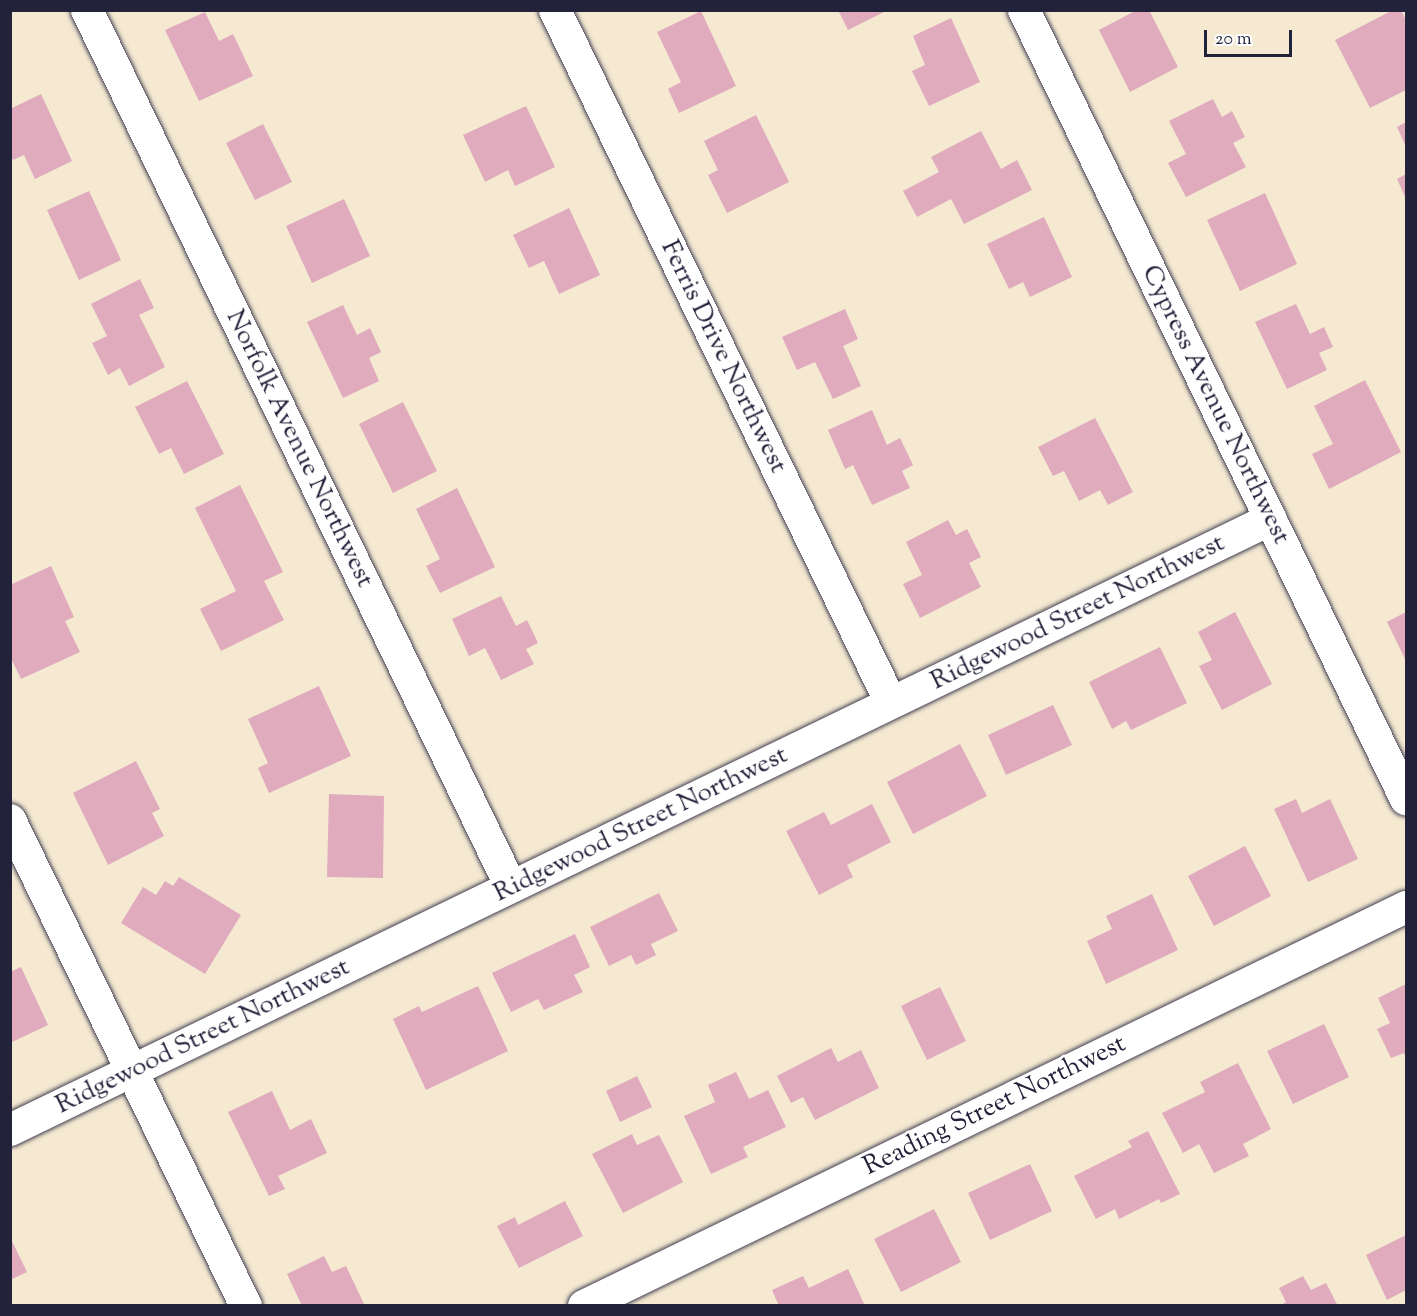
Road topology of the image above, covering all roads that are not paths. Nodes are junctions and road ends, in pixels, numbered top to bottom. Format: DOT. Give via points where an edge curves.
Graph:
graph roads {
  1 [pos="87,10"];
  2 [pos="555,10"];
  3 [pos="1024,10"];
  4 [pos="1271,519"];
  5 [pos="891,703"];
  6 [pos="1407,799"];
  7 [pos="10,820"];
  8 [pos="512,887"];
  9 [pos="1407,907"];
  10 [pos="133,1071"];
  11 [pos="10,1130"];
  12 [pos="246,1305"];
  13 [pos="584,1305"];
  1 -- 8 [label="street, Norfolk Avenue Northwest"];
  2 -- 5 [label="street, Ferris Drive Northwest"];
  3 -- 4 [label="street, Cypress Avenue Northwest"];
  4 -- 5 [label="street, Ridgewood Street Northwest"];
  4 -- 6 [label="street, Cypress Avenue Northwest"];
  5 -- 8 [label="street, Ridgewood Street Northwest"];
  7 -- 10 [label="street"];
  8 -- 10 [label="street, Ridgewood Street Northwest"];
  9 -- 13 [label="street, Reading Street Northwest"];
  10 -- 11 [label="street, Ridgewood Street Northwest"];
  10 -- 12 [label="street"];
}
